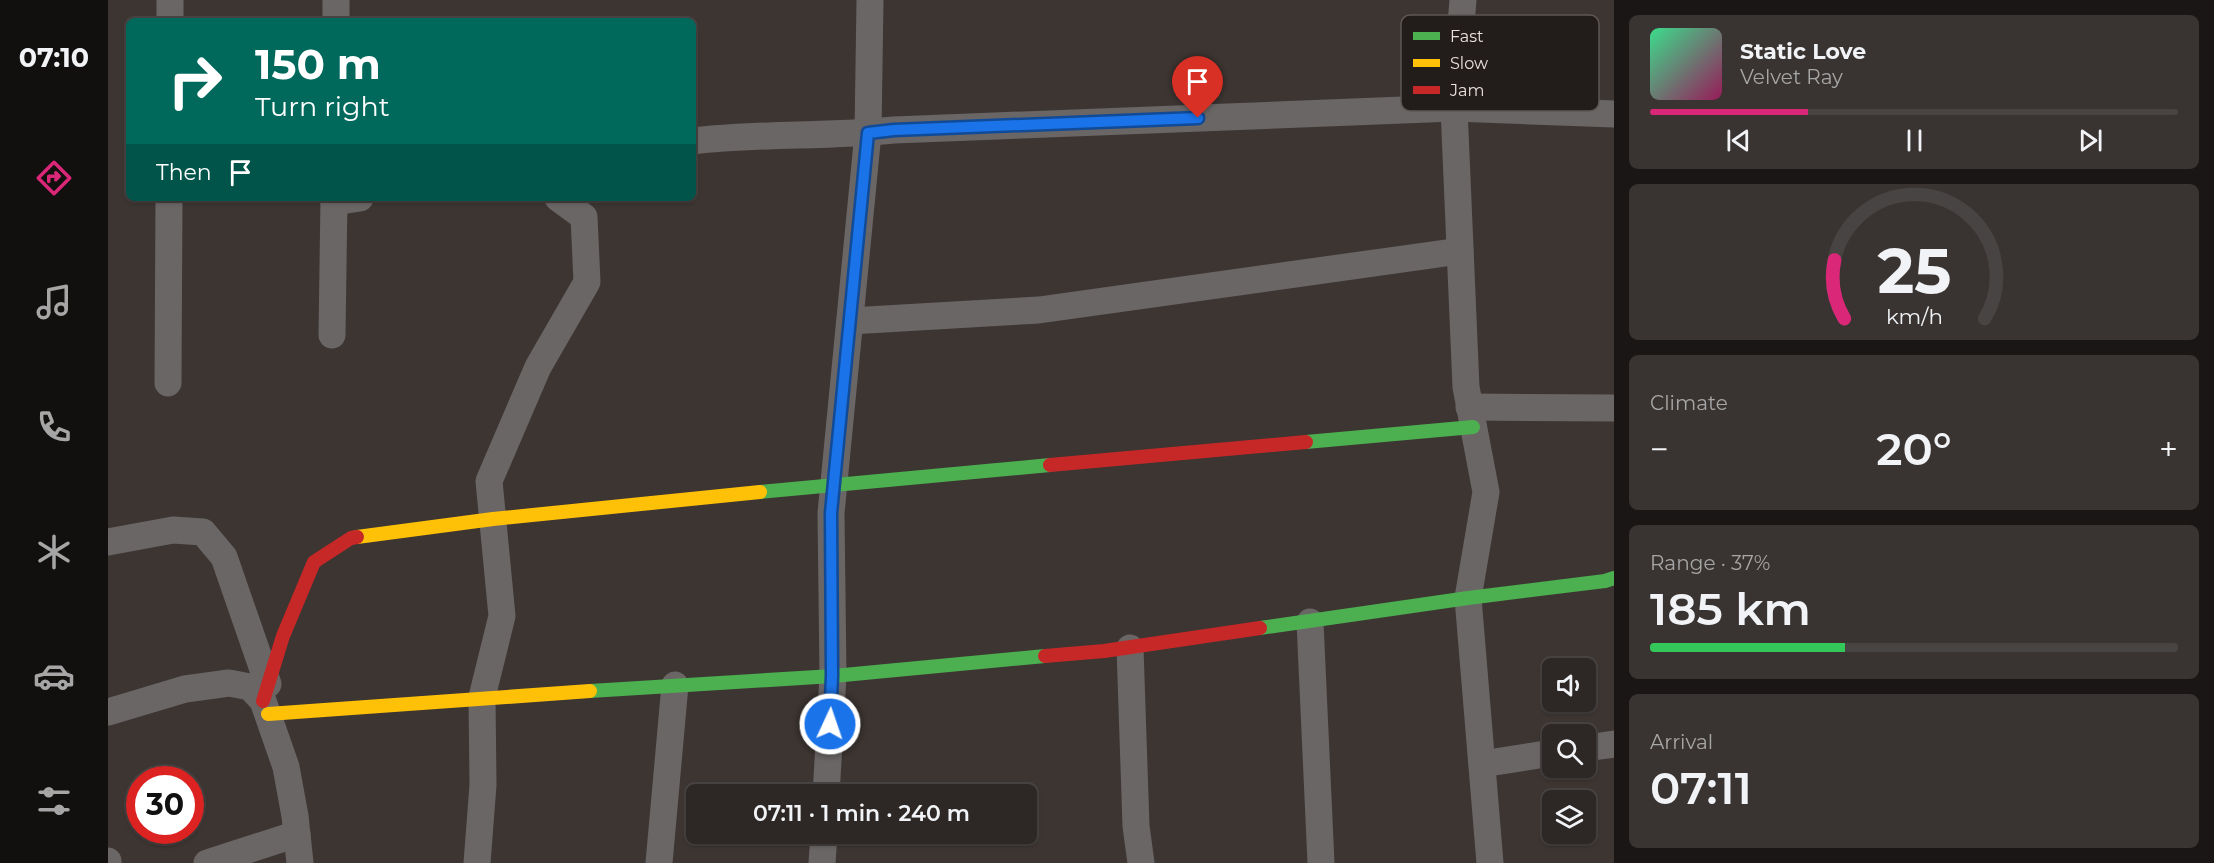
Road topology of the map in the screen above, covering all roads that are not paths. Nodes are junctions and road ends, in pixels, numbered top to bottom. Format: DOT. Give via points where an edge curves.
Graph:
graph roads {
  1 [pos="170,0"];
  2 [pos="336,0"];
  3 [pos="870,0"];
  4 [pos="1463,0"];
  5 [pos="1462,15"];
  6 [pos="170,18"];
  7 [pos="336,18"];
  8 [pos="1401,110"];
  9 [pos="1454,111"];
  10 [pos="1534,111"];
  11 [pos="1614,114"];
  12 [pos="868,133"];
  13 [pos="696,141"];
  14 [pos="169,201"];
  15 [pos="334,201"];
  16 [pos="562,201"];
  17 [pos="1460,251"];
  18 [pos="850,321"];
  19 [pos="332,335"];
  20 [pos="168,383"];
  21 [pos="1614,408"];
  22 [pos="1471,417"];
  23 [pos="834,485"];
  24 [pos="493,519"];
  25 [pos="108,542"];
  26 [pos="1614,578"];
  27 [pos="1468,598"];
  28 [pos="1310,622"];
  29 [pos="1130,648"];
  30 [pos="832,676"];
  31 [pos="675,685"];
  32 [pos="482,697"];
  33 [pos="266,700"];
  34 [pos="108,712"];
  35 [pos="1614,744"];
  36 [pos="1596,747"];
  37 [pos="1542,755"];
  38 [pos="1482,764"];
  39 [pos="827,784"];
  40 [pos="297,834"];
  41 [pos="823,844"];
  42 [pos="207,863"];
  43 [pos="300,863"];
  44 [pos="477,863"];
  45 [pos="659,863"];
  46 [pos="822,863"];
  47 [pos="1141,863"];
  48 [pos="1321,863"];
  49 [pos="1490,863"];
  1 -- 6 [label="street"];
  2 -- 7 [label="street"];
  3 -- 12 [label="street"];
  4 -- 5 [label="street"];
  8 -- 12 [label="street"];
  9 -- 17 [label="street"];
  10 -- 11 [label="street"];
  12 -- 13 [label="street"];
  12 -- 18 [label="street"];
  14 -- 20 [label="street"];
  15 -- 19 [label="street"];
  16 -- 24 [label="street" via="584,217 587,282 538,367 489,481"];
  17 -- 18 [label="street" via="1039,310"];
  17 -- 22 [label="street" via="1466,387"];
  18 -- 23 [label="street"];
  21 -- 22 [label="street"];
  22 -- 23 [label="street"];
  22 -- 27 [label="street" via="1486,492"];
  23 -- 24 [label="street"];
  23 -- 30 [label="street"];
  24 -- 32 [label="street" via="502,616"];
  24 -- 33 [label="street" via="351,538 314,562 283,636"];
  25 -- 33 [label="street" via="173,530 203,532 224,558"];
  26 -- 27 [label="street"];
  27 -- 28 [label="street"];
  27 -- 38 [label="street"];
  28 -- 29 [label="street"];
  28 -- 48 [label="street"];
  29 -- 30 [label="street"];
  29 -- 47 [label="street" via="1136,826"];
  30 -- 31 [label="street"];
  30 -- 39 [label="street"];
  31 -- 32 [label="street"];
  31 -- 45 [label="street"];
  32 -- 33 [label="street"];
  32 -- 44 [label="street" via="483,784"];
  33 -- 34 [label="street" via="250,687 229,683 185,689"];
  33 -- 40 [label="street" via="286,767"];
  35 -- 36 [label="street"];
  37 -- 38 [label="street"];
  38 -- 49 [label="street"];
  40 -- 42 [label="street"];
  40 -- 43 [label="street"];
  41 -- 46 [label="street"];
}
